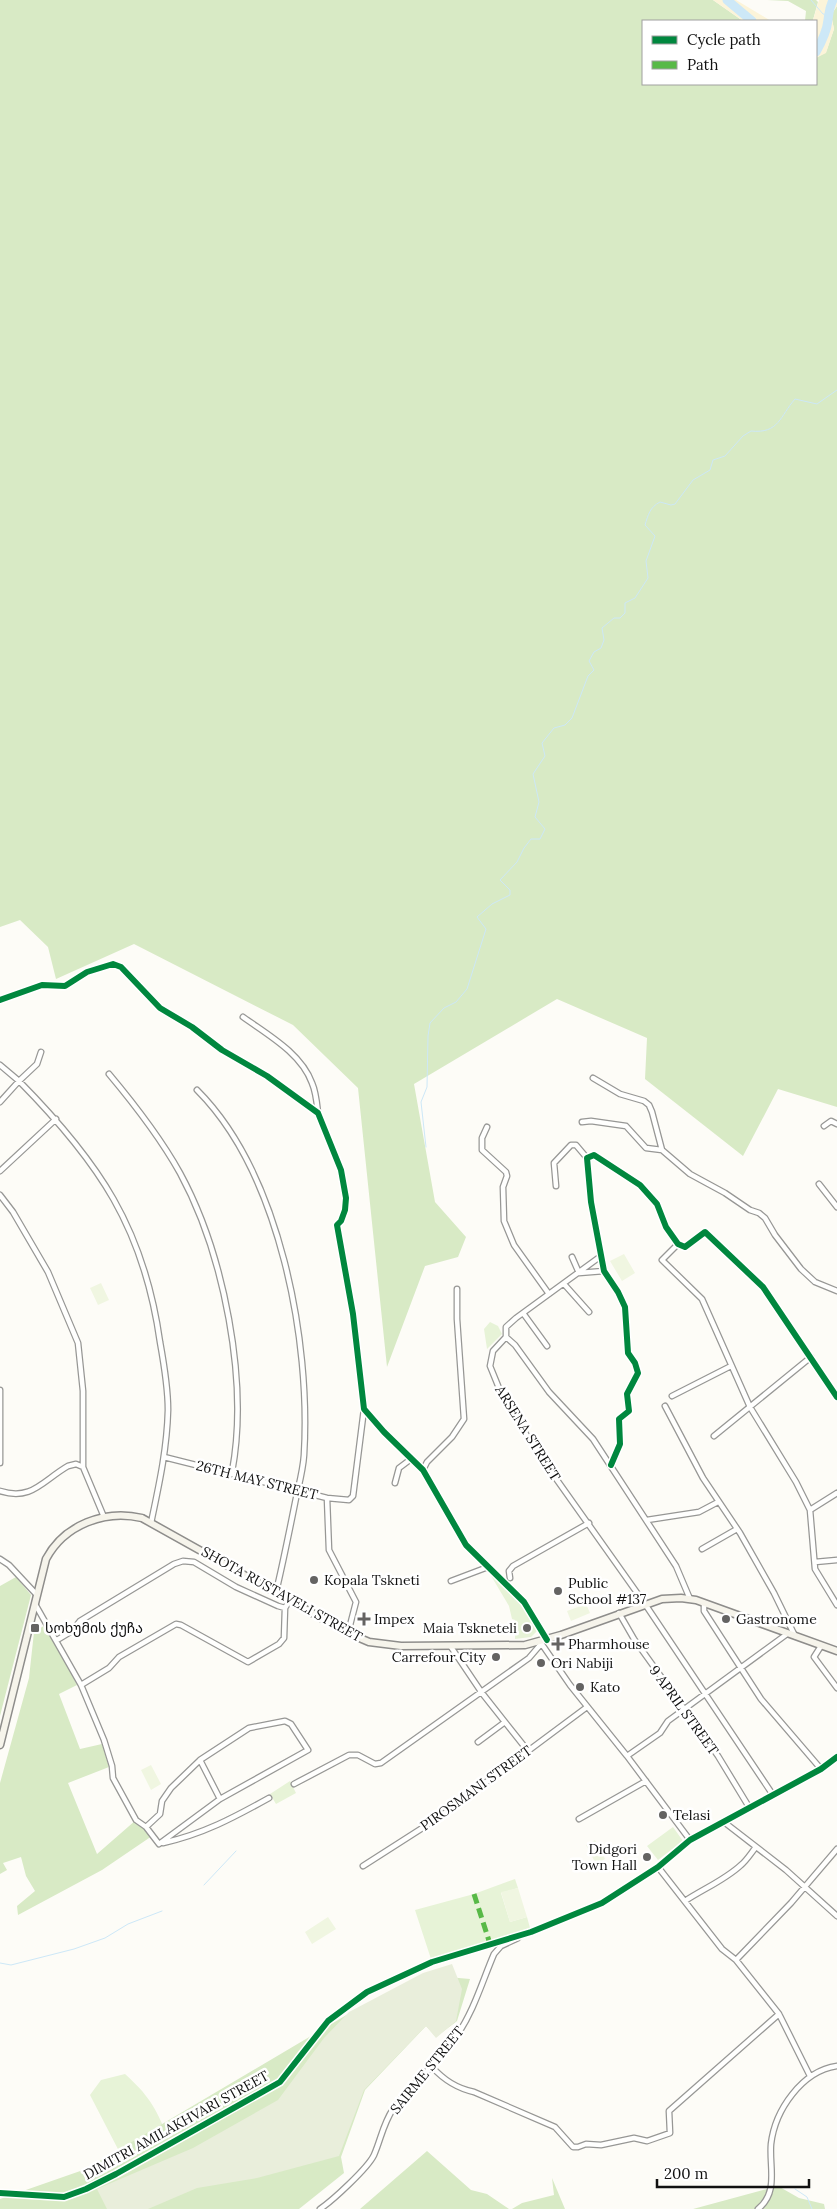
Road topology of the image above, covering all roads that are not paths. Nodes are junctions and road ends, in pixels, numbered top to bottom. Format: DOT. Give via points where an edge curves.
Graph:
graph roads {
  1 [pos="0,1000"];
  2 [pos="243,1017"];
  3 [pos="41,1052"];
  4 [pos="0,1065"];
  5 [pos="110,1074"];
  6 [pos="593,1078"];
  7 [pos="19,1082"];
  8 [pos="197,1090"];
  9 [pos="0,1102"];
  10 [pos="318,1113"];
  11 [pos="56,1119"];
  12 [pos="582,1122"];
  13 [pos="837,1124"];
  14 [pos="824,1126"];
  15 [pos="486,1127"];
  16 [pos="662,1150"];
  17 [pos="587,1158"];
  18 [pos="0,1171"];
  19 [pos="818,1184"];
  20 [pos="556,1186"];
  21 [pos="0,1195"];
  22 [pos="837,1207"];
  23 [pos="678,1244"];
  24 [pos="601,1256"];
  25 [pos="572,1257"];
  26 [pos="604,1271"];
  27 [pos="578,1273"];
  28 [pos="564,1284"];
  29 [pos="458,1289"];
  30 [pos="837,1291"];
  31 [pos="549,1294"];
  32 [pos="589,1312"];
  33 [pos="523,1313"];
  34 [pos="506,1338"];
  35 [pos="547,1346"];
  36 [pos="811,1357"];
  37 [pos="731,1366"];
  38 [pos="0,1390"];
  39 [pos="672,1396"];
  40 [pos="837,1397"];
  41 [pos="665,1406"];
  42 [pos="750,1407"];
  43 [pos="364,1409"];
  44 [pos="714,1436"];
  45 [pos="164,1457"];
  46 [pos="412,1459"];
  47 [pos="0,1463"];
  48 [pos="611,1465"];
  49 [pos="83,1467"];
  50 [pos="423,1470"];
  51 [pos="232,1472"];
  52 [pos="395,1483"];
  53 [pos="297,1490"];
  54 [pos="0,1491"];
  55 [pos="837,1493"];
  56 [pos="327,1498"];
  57 [pos="718,1502"];
  58 [pos="810,1510"];
  59 [pos="104,1517"];
  60 [pos="647,1520"];
  61 [pos="151,1523"];
  62 [pos="589,1523"];
  63 [pos="739,1531"];
  64 [pos="702,1549"];
  65 [pos="0,1560"];
  66 [pos="837,1560"];
  67 [pos="815,1562"];
  68 [pos="488,1567"];
  69 [pos="510,1578"];
  70 [pos="451,1581"];
  71 [pos="276,1592"];
  72 [pos="37,1595"];
  73 [pos="690,1599"];
  74 [pos="290,1600"];
  75 [pos="704,1603"];
  76 [pos="35,1604"];
  77 [pos="645,1604"];
  78 [pos="837,1605"];
  79 [pos="285,1608"];
  80 [pos="619,1613"];
  81 [pos="348,1633"];
  82 [pos="787,1634"];
  83 [pos="795,1637"];
  84 [pos="56,1640"];
  85 [pos="547,1640"];
  86 [pos="541,1643"];
  87 [pos="821,1646"];
  88 [pos="450,1647"];
  89 [pos="837,1651"];
  90 [pos="741,1668"];
  91 [pos="81,1684"];
  92 [pos="837,1688"];
  93 [pos="482,1693"];
  94 [pos="706,1694"];
  95 [pos="587,1707"];
  96 [pos="683,1709"];
  97 [pos="505,1722"];
  98 [pos="478,1742"];
  99 [pos="0,1745"];
  100 [pos="528,1751"];
  101 [pos="627,1756"];
  102 [pos="837,1758"];
  103 [pos="200,1760"];
  104 [pos="821,1769"];
  105 [pos="646,1781"];
  106 [pos="294,1784"];
  107 [pos="773,1795"];
  108 [pos="268,1798"];
  109 [pos="220,1799"];
  110 [pos="749,1807"];
  111 [pos="579,1820"];
  112 [pos="724,1822"];
  113 [pos="146,1827"];
  114 [pos="690,1840"];
  115 [pos="159,1844"];
  116 [pos="756,1847"];
  117 [pos="837,1849"];
  118 [pos="363,1866"];
  119 [pos="658,1867"];
  120 [pos="804,1887"];
  121 [pos="685,1901"];
  122 [pos="837,1916"];
  123 [pos="531,1932"];
  124 [pos="736,1960"];
  125 [pos="779,2014"];
  126 [pos="837,2066"];
  127 [pos="432,2067"];
  128 [pos="810,2076"];
  129 [pos="0,2193"];
  130 [pos="320,2209"];
  131 [pos="758,2209"];
  1 -- 10 [label="street" via="42,985 65,986 87,972 113,964 121,967 160,1008 267,1076"];
  2 -- 10 [label="street" via="283,1046 305,1070 312,1082"];
  3 -- 7 [label="street" via="37,1064"];
  4 -- 7 [label="street"];
  5 -- 51 [label="street" via="144,1116 180,1174 214,1259 228,1319 237,1380 237,1448"];
  6 -- 16 [label="street" via="648,1105"];
  7 -- 9 [label="street"];
  7 -- 11 [label="street"];
  8 -- 53 [label="street" via="240,1144 278,1240 298,1325 305,1378 304,1458"];
  10 -- 43 [label="street" via="341,1170 346,1198 341,1221 337,1224 353,1314"];
  11 -- 18 [label="street"];
  11 -- 45 [label="street" via="98,1172 119,1206 143,1262 163,1357 168,1409"];
  12 -- 16 [label="street" via="626,1126 646,1148"];
  13 -- 14 [label="street" via="831,1122"];
  15 -- 31 [label="street" via="482,1150 506,1172 504,1221 514,1245"];
  16 -- 30 [label="street" via="690,1174 759,1213 801,1269 815,1282"];
  17 -- 20 [label="street" via="576,1145 571,1145 554,1163"];
  17 -- 23 [label="street" via="594,1155 640,1185 657,1204 666,1227"];
  17 -- 24 [label="street"];
  19 -- 22 [label="street"];
  21 -- 49 [label="street" via="14,1212 48,1272 78,1342 83,1391"];
  23 -- 36 [label="street" via="685,1247 705,1232 763,1287"];
  23 -- 37 [label="street" via="662,1260 702,1299"];
  24 -- 26 [label="street"];
  24 -- 27 [label="street, ARSENA STREET"];
  25 -- 27 [label="street"];
  26 -- 27 [label="street"];
  26 -- 48 [label="street" via="625,1307 628,1353 638,1373 627,1394 629,1411 620,1419 620,1444"];
  27 -- 28 [label="street, ARSENA STREET"];
  28 -- 31 [label="street, ARSENA STREET"];
  28 -- 32 [label="street"];
  29 -- 50 [label="street" via="464,1419"];
  31 -- 33 [label="street, ARSENA STREET"];
  33 -- 34 [label="street, ARSENA STREET" via="506,1327"];
  33 -- 35 [label="street"];
  34 -- 48 [label="street" via="515,1345 549,1392 588,1433"];
  34 -- 62 [label="street, ARSENA STREET" via="491,1356 494,1379 535,1449"];
  36 -- 40 [label="street"];
  36 -- 42 [label="street"];
  37 -- 39 [label="street"];
  37 -- 42 [label="street"];
  38 -- 47 [label="street"];
  41 -- 57 [label="street"];
  42 -- 44 [label="street"];
  42 -- 58 [label="street"];
  43 -- 46 [label="street"];
  43 -- 56 [label="street" via="353,1496 350,1500"];
  45 -- 51 [label="street, 26TH MAY STREET"];
  45 -- 61 [label="street"];
  46 -- 50 [label="street"];
  46 -- 52 [label="street" via="399,1468"];
  48 -- 60 [label="street"];
  49 -- 54 [label="street" via="76,1464 68,1466 24,1494 14,1496"];
  49 -- 59 [label="street"];
  50 -- 68 [label="street" via="466,1545"];
  51 -- 53 [label="street, 26TH MAY STREET"];
  53 -- 56 [label="street, 26TH MAY STREET"];
  53 -- 71 [label="street"];
  55 -- 58 [label="street"];
  56 -- 81 [label="street, 26TH MAY STREET" via="330,1550 356,1602"];
  57 -- 60 [label="street" via="699,1512"];
  57 -- 63 [label="street"];
  58 -- 67 [label="street"];
  59 -- 61 [label="main road, SHOTA RUSTAVELI STREET" via="127,1514"];
  59 -- 72 [label="main road, SHOTA RUSTAVELI STREET" via="89,1521 56,1542 46,1559"];
  60 -- 73 [label="street" via="676,1566"];
  61 -- 71 [label="main road, SHOTA RUSTAVELI STREET"];
  62 -- 69 [label="street" via="513,1566 509,1571"];
  62 -- 77 [label="street, ARSENA STREET"];
  63 -- 64 [label="street"];
  63 -- 83 [label="street"];
  65 -- 72 [label="street" via="9,1565"];
  66 -- 67 [label="street"];
  67 -- 78 [label="street" via="815,1569"];
  68 -- 70 [label="street"];
  68 -- 85 [label="street" via="524,1602"];
  71 -- 74 [label="main road, SHOTA RUSTAVELI STREET"];
  72 -- 76 [label="main road, SHOTA RUSTAVELI STREET"];
  73 -- 75 [label="main road, SHOTA RUSTAVELI STREET"];
  73 -- 77 [label="main road, SHOTA RUSTAVELI STREET" via="672,1598"];
  74 -- 79 [label="street"];
  74 -- 81 [label="main road, SHOTA RUSTAVELI STREET"];
  75 -- 82 [label="main road, SHOTA RUSTAVELI STREET"];
  75 -- 90 [label="street" via="704,1611"];
  76 -- 84 [label="street"];
  76 -- 99 [label="main road, SHOTA RUSTAVELI STREET"];
  77 -- 80 [label="main road, SHOTA RUSTAVELI STREET"];
  77 -- 94 [label="street, ARSENA STREET"];
  79 -- 84 [label="street" via="236,1587 194,1562 183,1561 95,1612"];
  79 -- 91 [label="street" via="284,1638 248,1662 176,1624 119,1657 109,1668"];
  80 -- 85 [label="main road, SHOTA RUSTAVELI STREET"];
  80 -- 96 [label="street, 9 APRIL STREET"];
  81 -- 88 [label="main road, SHOTA RUSTAVELI STREET" via="382,1644"];
  82 -- 83 [label="main road, SHOTA RUSTAVELI STREET"];
  82 -- 90 [label="street"];
  83 -- 87 [label="main road, SHOTA RUSTAVELI STREET"];
  84 -- 91 [label="street"];
  85 -- 86 [label="main road, SHOTA RUSTAVELI STREET"];
  86 -- 88 [label="main road, SHOTA RUSTAVELI STREET"];
  86 -- 93 [label="street" via="535,1653"];
  86 -- 95 [label="street"];
  87 -- 89 [label="main road, SHOTA RUSTAVELI STREET"];
  87 -- 92 [label="street" via="814,1657"];
  88 -- 93 [label="street"];
  90 -- 94 [label="street"];
  90 -- 104 [label="street" via="760,1699"];
  91 -- 113 [label="street" via="104,1740 113,1778 136,1820"];
  93 -- 97 [label="street"];
  93 -- 106 [label="street" via="381,1763 350,1755"];
  94 -- 96 [label="street"];
  94 -- 107 [label="street, ARSENA STREET"];
  95 -- 100 [label="street, PIROSMANI STREET"];
  95 -- 101 [label="street"];
  96 -- 101 [label="street" via="660,1732"];
  96 -- 110 [label="street, 9 APRIL STREET" via="718,1756"];
  97 -- 98 [label="street"];
  97 -- 100 [label="street"];
  100 -- 118 [label="street, PIROSMANI STREET" via="438,1818"];
  101 -- 105 [label="street"];
  102 -- 104 [label="street, DIMITRI AMILAKHVARI STREET"];
  103 -- 109 [label="street"];
  103 -- 109 [label="street" via="249,1728 285,1721 292,1724 302,1738 308,1750"];
  103 -- 113 [label="street" via="171,1788 162,1801 160,1814"];
  104 -- 107 [label="street, DIMITRI AMILAKHVARI STREET"];
  105 -- 111 [label="street"];
  105 -- 114 [label="street"];
  107 -- 110 [label="street, DIMITRI AMILAKHVARI STREET"];
  108 -- 115 [label="street" via="222,1824"];
  109 -- 115 [label="street"];
  110 -- 112 [label="street, DIMITRI AMILAKHVARI STREET"];
  112 -- 114 [label="street, DIMITRI AMILAKHVARI STREET"];
  112 -- 116 [label="street"];
  113 -- 115 [label="street"];
  114 -- 119 [label="street, DIMITRI AMILAKHVARI STREET"];
  116 -- 120 [label="street"];
  116 -- 121 [label="street" via="742,1865"];
  117 -- 120 [label="street"];
  119 -- 121 [label="street"];
  119 -- 123 [label="street, DIMITRI AMILAKHVARI STREET" via="602,1903"];
  120 -- 122 [label="street"];
  120 -- 124 [label="street"];
  121 -- 124 [label="street" via="722,1949"];
  123 -- 127 [label="street, SAIRME STREET" via="497,1950 470,2015 456,2039"];
  123 -- 129 [label="street, DIMITRI AMILAKHVARI STREET" via="432,1962 367,1992 328,2021 280,2082 86,2189 64,2197"];
  124 -- 125 [label="street"];
  125 -- 127 [label="street" via="669,2111 670,2134 647,2141 634,2138 573,2147 555,2127 460,2089"];
  125 -- 128 [label="street"];
  126 -- 128 [label="street"];
  127 -- 130 [label="street, SAIRME STREET" via="393,2109 383,2126 373,2156"];
  128 -- 131 [label="street" via="800,2085 776,2122 771,2147 770,2191"];
}
